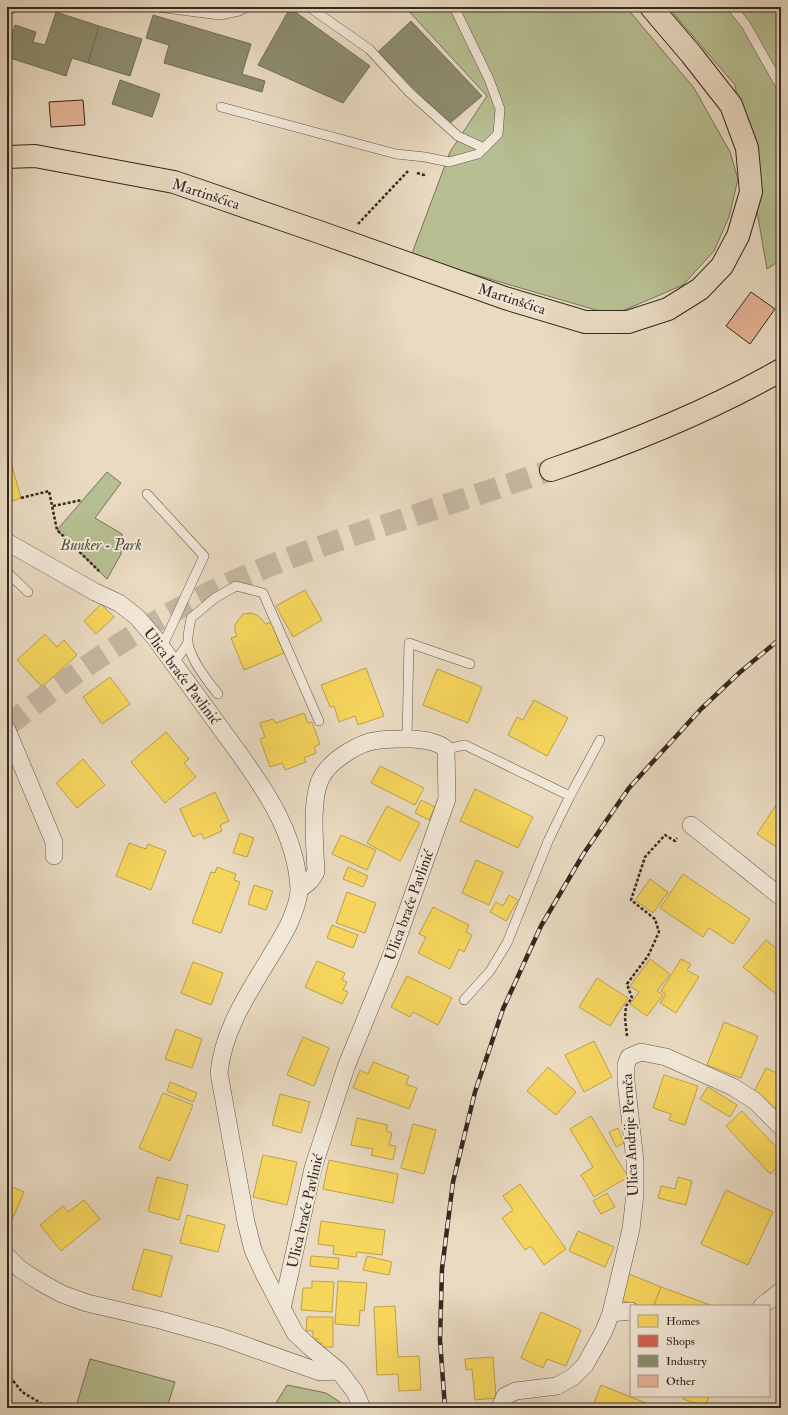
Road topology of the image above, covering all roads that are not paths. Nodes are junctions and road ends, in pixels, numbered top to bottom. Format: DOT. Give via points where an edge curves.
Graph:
graph roads {
  1 [pos="15,7"];
  2 [pos="156,7"];
  3 [pos="247,7"];
  4 [pos="309,7"];
  5 [pos="454,7"];
  6 [pos="651,7"];
  7 [pos="732,7"];
  8 [pos="7,11"];
  9 [pos="781,87"];
  10 [pos="221,106"];
  11 [pos="484,148"];
  12 [pos="7,157"];
  13 [pos="781,370"];
  14 [pos="551,470"];
  15 [pos="147,494"];
  16 [pos="7,542"];
  17 [pos="7,572"];
  18 [pos="28,592"];
  19 [pos="188,642"];
  20 [pos="162,647"];
  21 [pos="174,664"];
  22 [pos="470,664"];
  23 [pos="218,694"];
  24 [pos="319,721"];
  25 [pos="7,730"];
  26 [pos="406,739"];
  27 [pos="600,740"];
  28 [pos="446,749"];
  29 [pos="570,796"];
  30 [pos="691,825"];
  31 [pos="54,856"];
  32 [pos="299,890"];
  33 [pos="781,897"];
  34 [pos="464,1000"];
  35 [pos="781,1127"];
  36 [pos="7,1256"];
  37 [pos="781,1291"];
  38 [pos="763,1305"];
  39 [pos="282,1309"];
  40 [pos="630,1311"];
  41 [pos="611,1314"];
  42 [pos="339,1371"];
  43 [pos="362,1408"];
  44 [pos="500,1408"];
  1 -- 8 [label="lane"];
  2 -- 3 [label="lane" via="220,15"];
  4 -- 11 [label="lane" via="369,49 410,93 458,136"];
  5 -- 11 [label="lane" via="489,79 500,109 498,134"];
  6 -- 12 [label="main road, Martinšćica" via="731,105 747,148 751,192 738,236 722,266 711,278 700,289 668,309 628,322 585,322 505,298 174,182 35,156"];
  7 -- 9 [label="lane" via="746,25"];
  10 -- 11 [label="lane" via="396,154 449,162 478,154"];
  13 -- 14 [label="main road" via="708,408 648,435"];
  15 -- 20 [label="lane" via="204,556"];
  16 -- 20 [label="street, Ulica braće Pavlinić" via="119,603 137,617"];
  17 -- 18 [label="lane"];
  19 -- 21 [label="lane"];
  19 -- 23 [label="lane" via="195,661"];
  19 -- 24 [label="lane" via="191,618 215,598 236,586 263,593"];
  20 -- 21 [label="street, Ulica braće Pavlinić"];
  21 -- 32 [label="street, Ulica braće Pavlinić" via="256,777 283,823 296,866"];
  22 -- 26 [label="lane" via="409,643"];
  25 -- 31 [label="street" via="54,842"];
  26 -- 28 [label="street" via="424,740 440,744"];
  26 -- 32 [label="street" via="393,738 370,742 352,750 336,760 322,777 315,805 316,872 312,880"];
  27 -- 29 [label="lane"];
  28 -- 29 [label="lane" via="465,745"];
  28 -- 39 [label="street, Ulica braće Pavlinić" via="447,800 392,954 346,1067 315,1161"];
  29 -- 34 [label="lane" via="549,839 507,943 490,971"];
  30 -- 33 [label="street"];
  32 -- 39 [label="street, Ulica braće Pavlinić" via="296,907 288,926 230,1031 220,1060 219,1072 253,1250"];
  35 -- 41 [label="street, Ulica Andrije Peruča" via="755,1102 733,1087 666,1057 641,1052 629,1057 626,1081 635,1161 635,1194 631,1229"];
  36 -- 42 [label="street" via="20,1269 40,1282 87,1303 221,1337 320,1372"];
  37 -- 38 [label="street"];
  39 -- 42 [label="street, Ulica braće Pavlinić" via="295,1333"];
  40 -- 41 [label="street"];
  41 -- 44 [label="street, Ulica Andrije Peruča" via="604,1332 585,1364 572,1377 557,1386 516,1391 505,1396"];
  42 -- 43 [label="street, Ulica braće Pavlinić" via="355,1392"];
}
